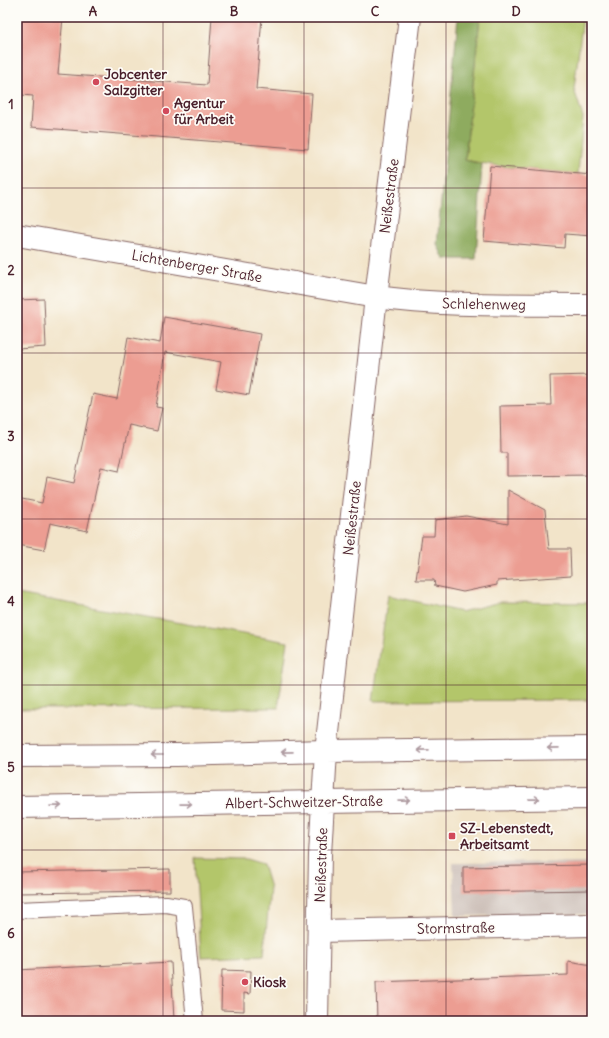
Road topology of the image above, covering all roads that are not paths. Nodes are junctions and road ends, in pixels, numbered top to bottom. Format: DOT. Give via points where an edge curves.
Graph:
graph roads {
  1 [pos="410,17"];
  2 [pos="17,235"];
  3 [pos="376,297"];
  4 [pos="592,305"];
  5 [pos="592,748"];
  6 [pos="326,751"];
  7 [pos="17,756"];
  8 [pos="592,798"];
  9 [pos="323,802"];
  10 [pos="17,807"];
  11 [pos="17,910"];
  12 [pos="592,925"];
  13 [pos="319,931"];
  14 [pos="194,1021"];
  15 [pos="317,1021"];
  1 -- 3 [label="street, Neißestraße"];
  2 -- 3 [label="street, Lichtenberger Straße"];
  3 -- 4 [label="street, Schlehenweg" via="409,302 462,304"];
  3 -- 6 [label="street, Neißestraße"];
  5 -- 6 [label="street, one-way"];
  6 -- 7 [label="street, one-way"];
  6 -- 9 [label="street, Neißestraße"];
  9 -- 8 [label="street, Albert-Schweitzer-Straße, one-way"];
  10 -- 9 [label="street, Albert-Schweitzer-Straße, one-way"];
  9 -- 13 [label="street, Neißestraße"];
  11 -- 14 [label="lane" via="166,904 184,907"];
  12 -- 13 [label="street, Stormstraße"];
  13 -- 15 [label="street, Neißestraße"];
}
